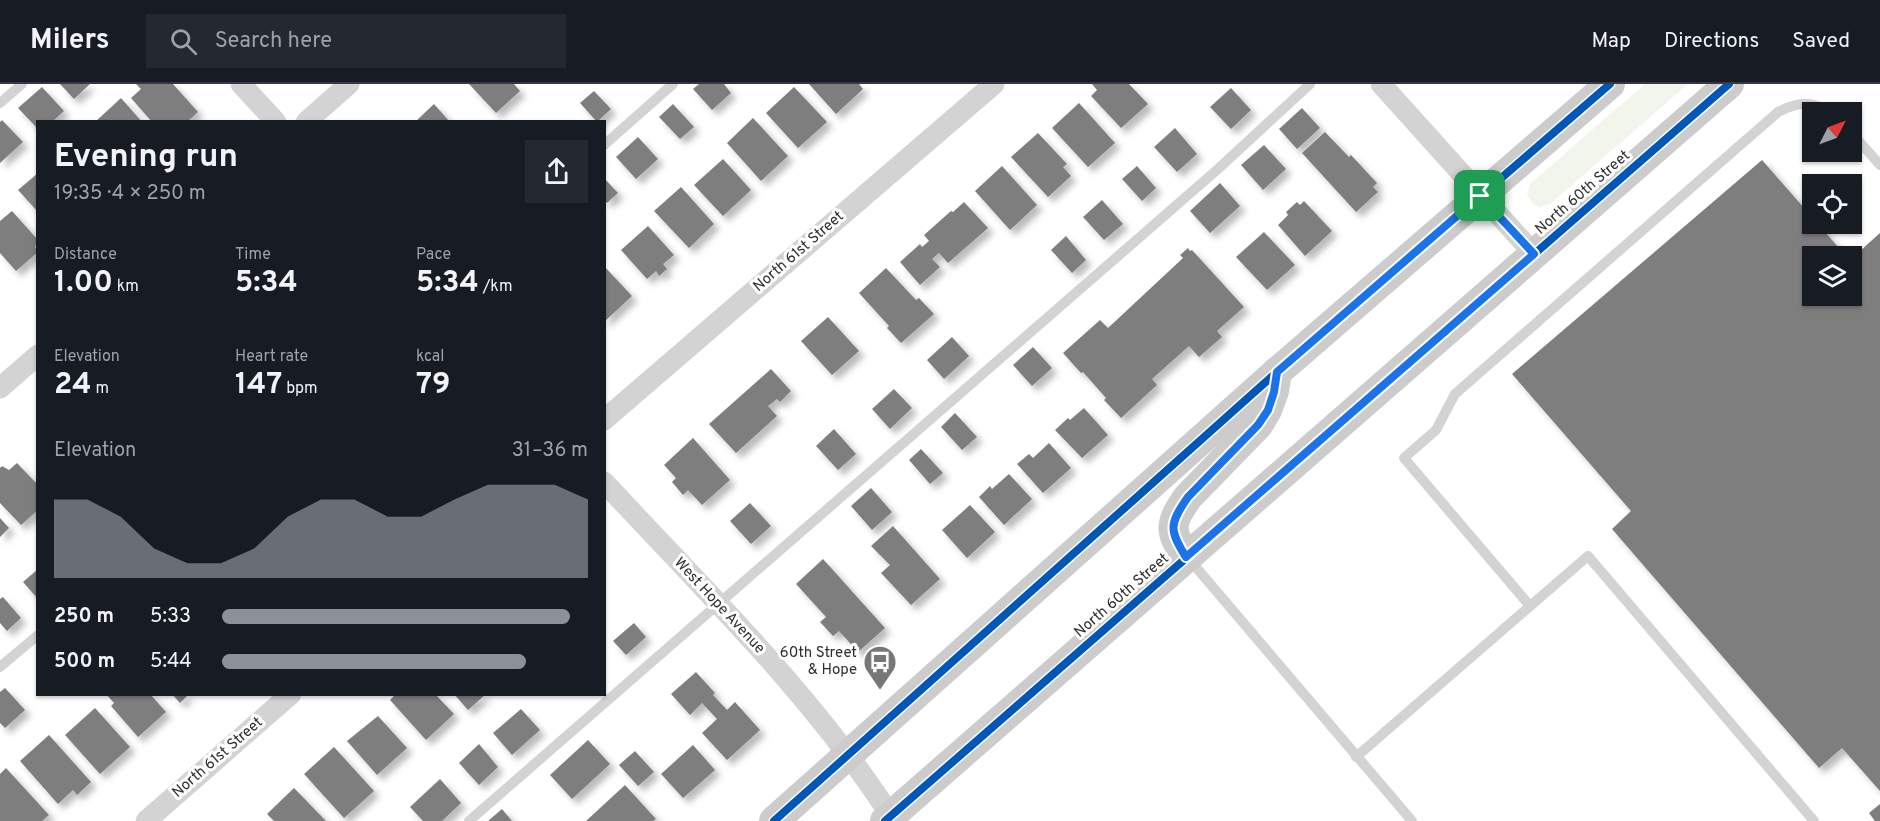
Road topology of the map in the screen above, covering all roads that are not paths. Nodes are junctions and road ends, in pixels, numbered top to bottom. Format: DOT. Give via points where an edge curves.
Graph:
graph roads {
  1 [pos="22,84"];
  2 [pos="241,84"];
  3 [pos="349,84"];
  4 [pos="673,84"];
  5 [pos="994,84"];
  6 [pos="1310,84"];
  7 [pos="1382,84"];
  8 [pos="1610,84"];
  9 [pos="1729,84"];
  10 [pos="0,103"];
  11 [pos="1802,104"];
  12 [pos="274,120"];
  13 [pos="308,120"];
  14 [pos="606,143"];
  15 [pos="1862,145"];
  16 [pos="1880,165"];
  17 [pos="1480,196"];
  18 [pos="1534,254"];
  19 [pos="36,357"];
  20 [pos="1277,372"];
  21 [pos="0,388"];
  22 [pos="606,418"];
  23 [pos="606,484"];
  24 [pos="1186,557"];
  25 [pos="718,604"];
  26 [pos="1530,606"];
  27 [pos="36,637"];
  28 [pos="0,667"];
  29 [pos="289,696"];
  30 [pos="848,754"];
  31 [pos="1356,757"];
  32 [pos="890,819"];
  33 [pos="146,821"];
  34 [pos="469,821"];
  35 [pos="774,821"];
  36 [pos="1412,821"];
  37 [pos="1814,821"];
  1 -- 10 [label="lane"];
  2 -- 12 [label="street"];
  3 -- 13 [label="street"];
  4 -- 14 [label="lane"];
  5 -- 22 [label="street, North 61st Street"];
  6 -- 25 [label="lane"];
  7 -- 17 [label="street"];
  8 -- 17 [label="main road"];
  9 -- 18 [label="main road, North 60th Street"];
  11 -- 26 [label="lane" via="1778,111 1455,394 1436,430 1404,458"];
  15 -- 16 [label="lane"];
  17 -- 18 [label="street"];
  17 -- 20 [label="main road"];
  18 -- 24 [label="main road, North 60th Street"];
  19 -- 21 [label="street"];
  20 -- 24 [label="main road" via="1268,410 1258,425 1179,510 1173,525 1174,539"];
  20 -- 30 [label="main road"];
  23 -- 25 [label="street, West Hope Avenue"];
  24 -- 31 [label="lane"];
  24 -- 32 [label="main road, North 60th Street"];
  25 -- 30 [label="street, West Hope Avenue" via="807,702"];
  25 -- 34 [label="lane"];
  26 -- 31 [label="lane"];
  26 -- 37 [label="lane" via="1588,556"];
  27 -- 28 [label="lane"];
  29 -- 33 [label="street, North 61st Street"];
  30 -- 32 [label="street, West Hope Avenue"];
  30 -- 35 [label="main road"];
  31 -- 36 [label="lane"];
}
